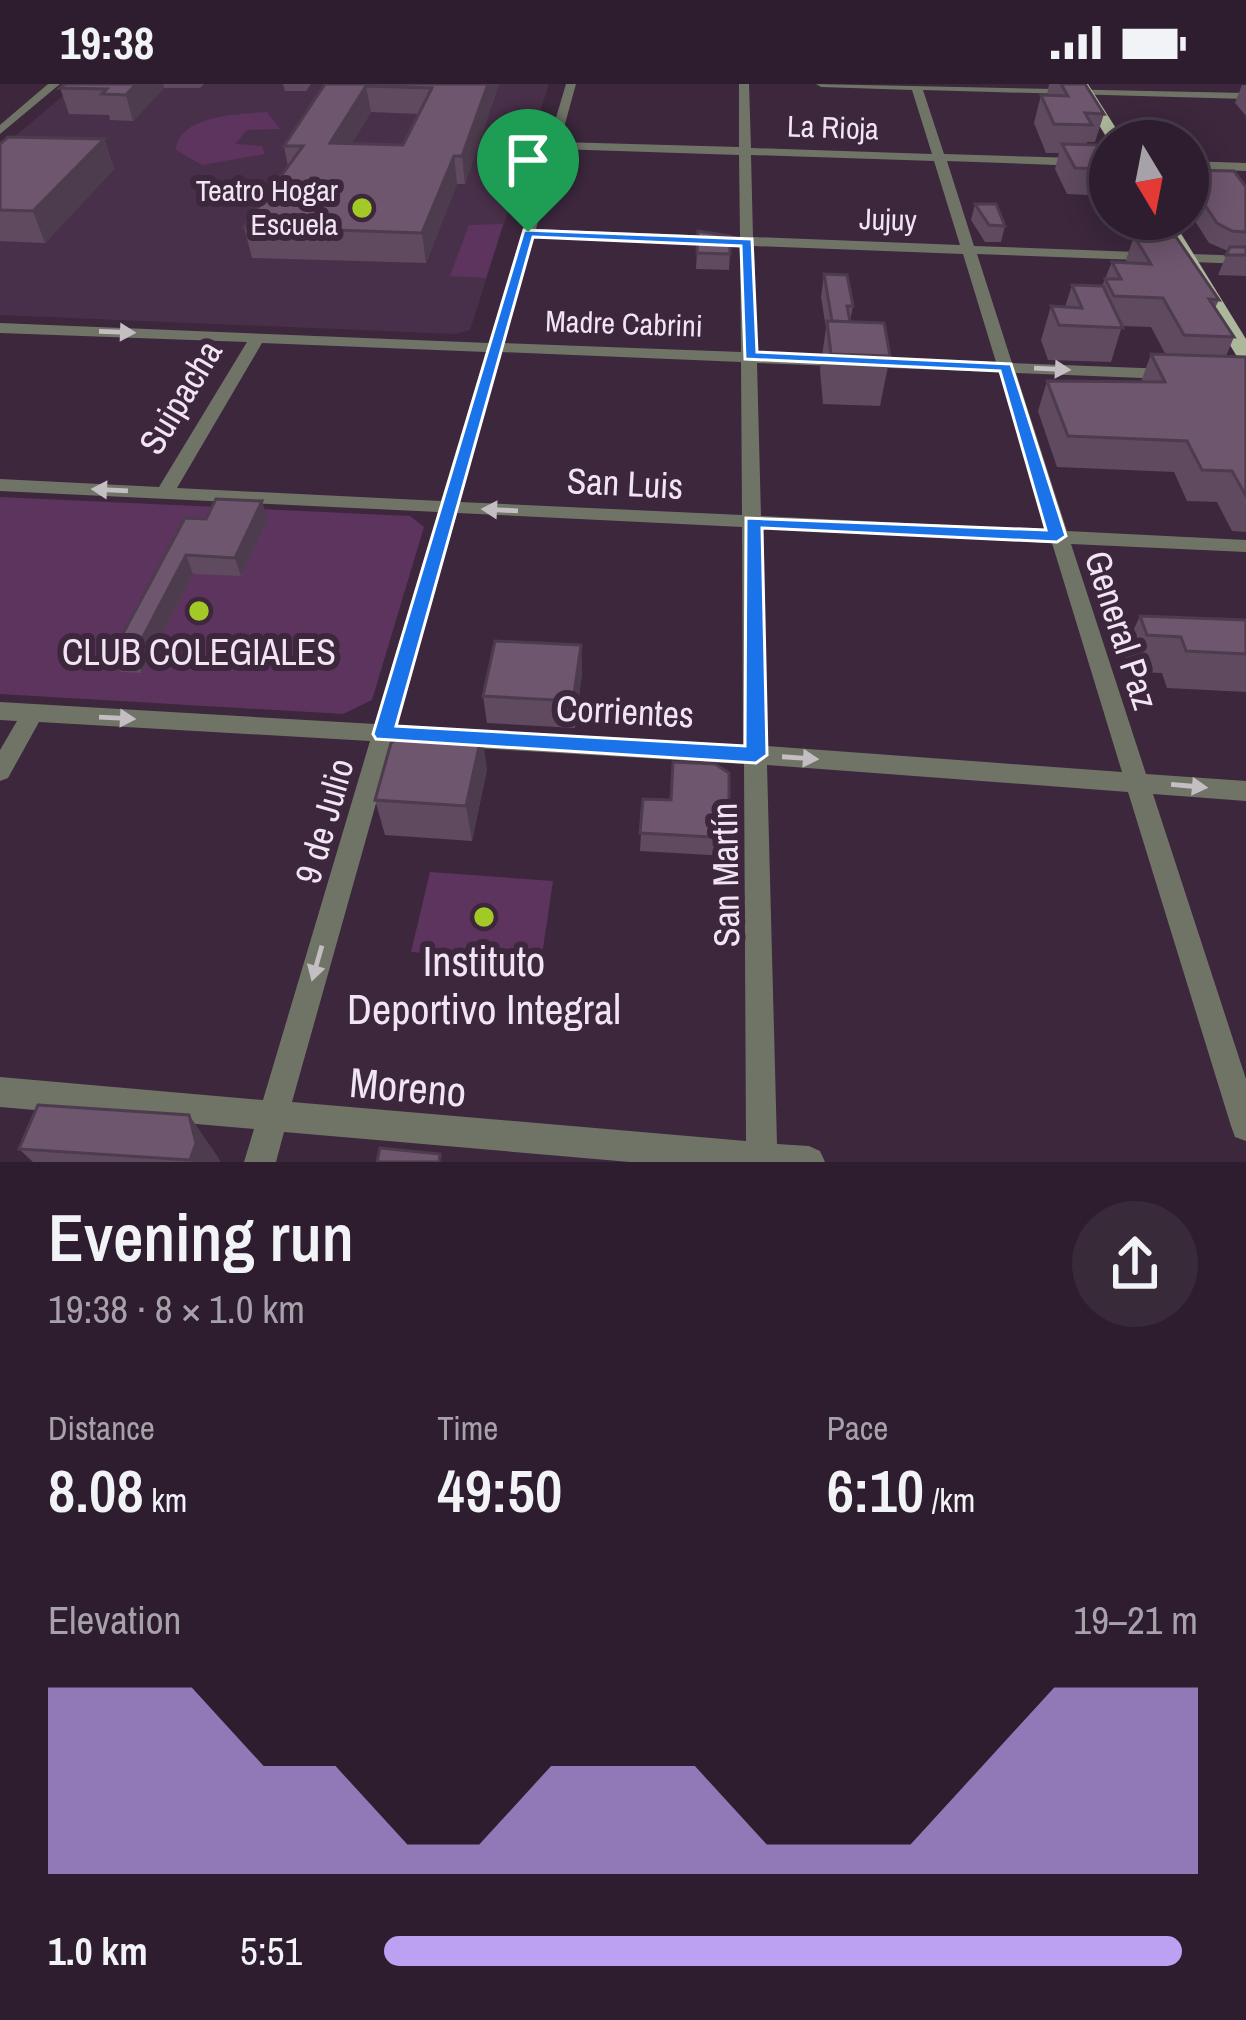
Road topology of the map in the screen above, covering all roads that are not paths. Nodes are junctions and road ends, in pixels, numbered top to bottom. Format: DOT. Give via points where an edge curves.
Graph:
graph roads {
  1 [pos="55,84"];
  2 [pos="571,84"];
  3 [pos="744,84"];
  4 [pos="821,84"];
  5 [pos="917,86"];
  6 [pos="1083,88"];
  7 [pos="1246,96"];
  8 [pos="1103,120"];
  9 [pos="0,131"];
  10 [pos="553,145"];
  11 [pos="746,152"];
  12 [pos="940,159"];
  13 [pos="1089,163"];
  14 [pos="1209,166"];
  15 [pos="1246,167"];
  16 [pos="528,232"];
  17 [pos="1175,240"];
  18 [pos="748,242"];
  19 [pos="969,250"];
  20 [pos="1186,258"];
  21 [pos="1246,260"];
  22 [pos="4,333"];
  23 [pos="257,338"];
  24 [pos="495,346"];
  25 [pos="750,356"];
  26 [pos="1246,356"];
  27 [pos="1006,367"];
  28 [pos="1180,375"];
  29 [pos="0,485"];
  30 [pos="165,493"];
  31 [pos="449,507"];
  32 [pos="753,522"];
  33 [pos="1057,536"];
  34 [pos="1246,546"];
  35 [pos="0,711"];
  36 [pos="34,713"];
  37 [pos="383,734"];
  38 [pos="756,755"];
  39 [pos="0,771"];
  40 [pos="1136,782"];
  41 [pos="1246,791"];
  42 [pos="0,1091"];
  43 [pos="272,1119"];
  44 [pos="1246,1126"];
  45 [pos="762,1160"];
  46 [pos="260,1162"];
  47 [pos="809,1162"];
  1 -- 9 [label="street"];
  2 -- 10 [label="street, 9 de Julio"];
  3 -- 11 [label="street, San Martín"];
  4 -- 5 [label="street"];
  5 -- 6 [label="street"];
  5 -- 12 [label="street, General Paz"];
  6 -- 7 [label="street"];
  6 -- 8 [label="main road"];
  10 -- 11 [label="street, La Rioja"];
  10 -- 16 [label="street, 9 de Julio"];
  11 -- 12 [label="street, La Rioja"];
  11 -- 18 [label="street, San Martín"];
  12 -- 13 [label="street, La Rioja"];
  12 -- 19 [label="street, General Paz"];
  14 -- 15 [label="street"];
  16 -- 18 [label="street, Jujuy"];
  16 -- 24 [label="street, 9 de Julio"];
  17 -- 20 [label="main road"];
  18 -- 19 [label="street, Jujuy"];
  18 -- 25 [label="street, San Martín"];
  19 -- 20 [label="street, Jujuy"];
  19 -- 27 [label="street, General Paz"];
  20 -- 21 [label="street, Jujuy"];
  20 -- 26 [label="main road"];
  22 -- 23 [label="street, Madre Cabrini, one-way"];
  23 -- 24 [label="street, Madre Cabrini"];
  23 -- 30 [label="street, Suipacha"];
  24 -- 25 [label="street, Madre Cabrini"];
  24 -- 31 [label="street, 9 de Julio"];
  25 -- 27 [label="street, Madre Cabrini"];
  25 -- 32 [label="street, San Martín"];
  27 -- 28 [label="street, Madre Cabrini, one-way"];
  27 -- 33 [label="street, General Paz"];
  30 -- 29 [label="street, San Luis, one-way"];
  30 -- 31 [label="street, San Luis"];
  32 -- 31 [label="street, San Luis, one-way"];
  31 -- 37 [label="street, 9 de Julio"];
  32 -- 33 [label="street, San Luis"];
  32 -- 38 [label="street, San Martín"];
  33 -- 34 [label="street, San Luis"];
  33 -- 40 [label="street, General Paz"];
  35 -- 36 [label="street, Corrientes"];
  36 -- 37 [label="street, Corrientes, one-way"];
  36 -- 39 [label="street"];
  37 -- 38 [label="street, Corrientes"];
  37 -- 43 [label="street, 9 de Julio, one-way"];
  38 -- 40 [label="street, Corrientes, one-way"];
  38 -- 45 [label="street, San Martín"];
  40 -- 41 [label="street, Corrientes, one-way"];
  40 -- 44 [label="street, General Paz"];
  42 -- 43 [label="street, Moreno"];
  43 -- 45 [label="street, Moreno"];
  43 -- 46 [label="street, 9 de Julio"];
  45 -- 47 [label="street, Moreno"];
}
